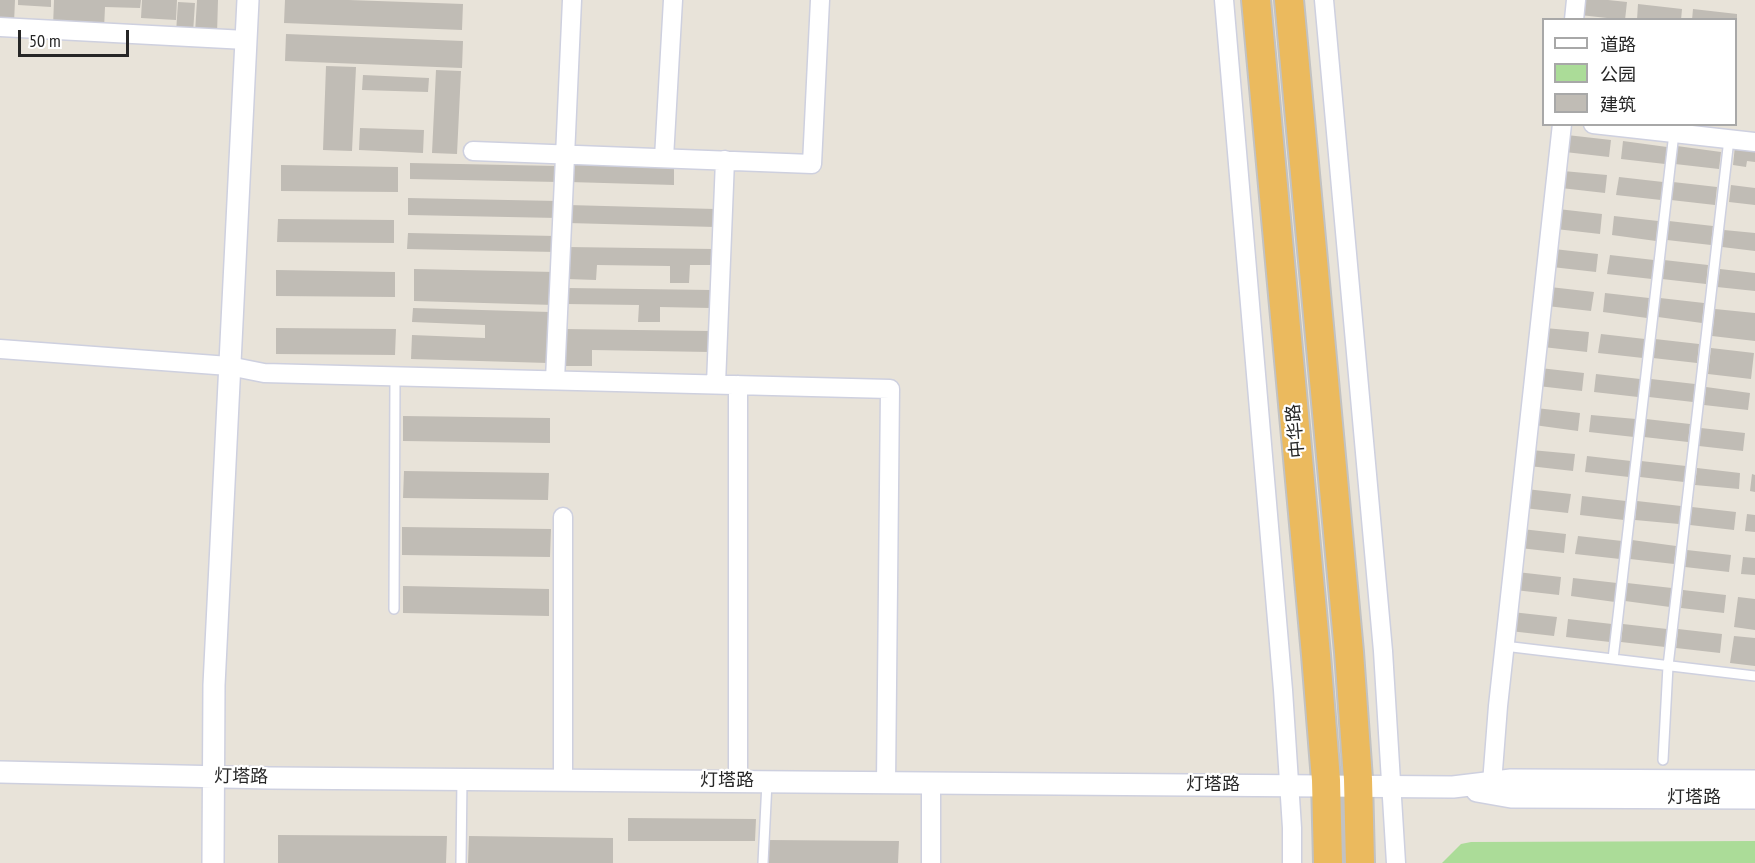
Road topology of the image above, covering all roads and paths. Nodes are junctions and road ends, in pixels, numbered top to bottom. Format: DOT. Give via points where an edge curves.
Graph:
graph roads {
  1 [pos="248,0"];
  2 [pos="572,0"];
  3 [pos="673,0"];
  4 [pos="820,0"];
  5 [pos="1224,0"];
  6 [pos="1256,0"];
  7 [pos="1289,0"];
  8 [pos="1324,0"];
  9 [pos="1576,0"];
  10 [pos="1574,18"];
  11 [pos="0,27"];
  12 [pos="246,40"];
  13 [pos="1562,126"];
  14 [pos="1611,126"];
  15 [pos="1674,133"];
  16 [pos="1729,139"];
  17 [pos="1755,142"];
  18 [pos="473,151"];
  19 [pos="565,154"];
  20 [pos="664,158"];
  21 [pos="725,160"];
  22 [pos="0,349"];
  23 [pos="229,366"];
  24 [pos="395,376"];
  25 [pos="555,380"];
  26 [pos="716,384"];
  27 [pos="738,385"];
  28 [pos="563,517"];
  29 [pos="394,609"];
  30 [pos="1504,646"];
  31 [pos="1613,659"];
  32 [pos="1668,666"];
  33 [pos="1755,676"];
  34 [pos="1663,760"];
  35 [pos="0,772"];
  36 [pos="213,777"];
  37 [pos="462,779"];
  38 [pos="563,780"];
  39 [pos="1755,781"];
  40 [pos="738,782"];
  41 [pos="767,782"];
  42 [pos="886,783"];
  43 [pos="931,783"];
  44 [pos="1492,783"];
  45 [pos="1289,786"];
  46 [pos="1326,786"];
  47 [pos="1359,786"];
  48 [pos="1392,787"];
  49 [pos="1453,787"];
  50 [pos="1755,798"];
  51 [pos="213,863"];
  52 [pos="461,863"];
  53 [pos="764,863"];
  54 [pos="931,863"];
  55 [pos="1292,863"];
  56 [pos="1328,863"];
  57 [pos="1360,863"];
  58 [pos="1396,863"];
  1 -- 12 [label="street"];
  2 -- 19 [label="street"];
  3 -- 20 [label="street"];
  4 -- 21 [label="street" via="812,164"];
  5 -- 45 [label="street"];
  6 -- 46 [label="highway, 中华路"];
  7 -- 47 [label="highway, 中华路"];
  8 -- 48 [label="street"];
  9 -- 10 [label="street"];
  11 -- 12 [label="street"];
  12 -- 23 [label="street"];
  13 -- 30 [label="street"];
  14 -- 15 [label="street"];
  15 -- 16 [label="street"];
  15 -- 31 [label="lane"];
  16 -- 17 [label="street"];
  16 -- 32 [label="lane"];
  18 -- 19 [label="street"];
  19 -- 20 [label="street"];
  19 -- 25 [label="street"];
  20 -- 21 [label="street"];
  21 -- 26 [label="street"];
  22 -- 23 [label="street"];
  23 -- 24 [label="street" via="264,373"];
  23 -- 36 [label="street"];
  24 -- 25 [label="street"];
  24 -- 29 [label="lane"];
  25 -- 26 [label="street"];
  26 -- 27 [label="street"];
  27 -- 40 [label="street"];
  27 -- 42 [label="street" via="890,389"];
  28 -- 38 [label="street"];
  30 -- 31 [label="lane"];
  30 -- 44 [label="street"];
  31 -- 32 [label="lane"];
  32 -- 33 [label="lane"];
  32 -- 34 [label="lane"];
  35 -- 36 [label="street, 灯塔路"];
  36 -- 37 [label="street, 灯塔路"];
  36 -- 51 [label="street"];
  37 -- 38 [label="street, 灯塔路"];
  37 -- 52 [label="lane"];
  38 -- 40 [label="street, 灯塔路"];
  39 -- 44 [label="street, 灯塔路"];
  40 -- 41 [label="street, 灯塔路"];
  41 -- 42 [label="street, 灯塔路"];
  41 -- 53 [label="lane"];
  42 -- 43 [label="street, 灯塔路"];
  43 -- 45 [label="street, 灯塔路"];
  43 -- 54 [label="street"];
  44 -- 49 [label="street, 灯塔路"];
  45 -- 46 [label="street, 灯塔路"];
  45 -- 55 [label="street"];
  46 -- 47 [label="street, 灯塔路"];
  46 -- 56 [label="highway, 中华路"];
  47 -- 48 [label="street, 灯塔路"];
  47 -- 57 [label="highway, 中华路"];
  48 -- 49 [label="street, 灯塔路"];
  48 -- 58 [label="street"];
  49 -- 50 [label="street, 灯塔路" via="1511,797"];
}
